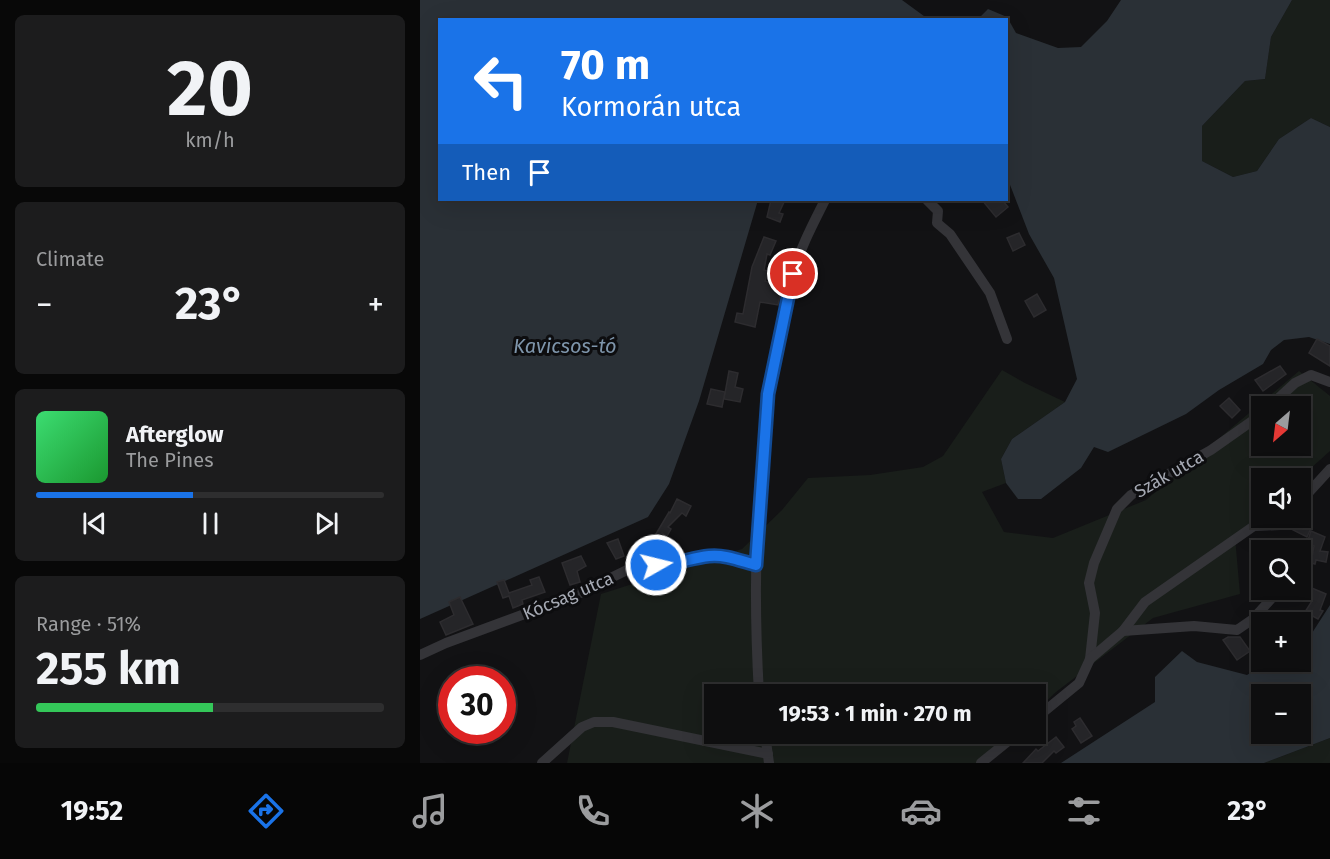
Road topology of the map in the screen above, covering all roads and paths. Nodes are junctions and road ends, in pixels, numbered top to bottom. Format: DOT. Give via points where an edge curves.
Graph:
graph roads {
  1 [pos="824,201"];
  2 [pos="928,201"];
  3 [pos="1007,339"];
  4 [pos="1330,382"];
  5 [pos="1281,396"];
  6 [pos="1251,422"];
  7 [pos="1330,469"];
  8 [pos="1311,489"];
  9 [pos="1251,528"];
  10 [pos="756,565"];
  11 [pos="1270,600"];
  12 [pos="1123,632"];
  13 [pos="420,655"];
  14 [pos="1090,659"];
  15 [pos="758,684"];
  16 [pos="1046,710"];
  17 [pos="767,744"];
  18 [pos="1005,744"];
  19 [pos="769,759"];
  20 [pos="542,763"];
  21 [pos="981,763"];
  1 -- 10 [label="street" via="793,274 768,394"];
  2 -- 3 [label="street" via="938,211 937,223 950,234 990,293"];
  4 -- 5 [label="street" via="1311,375"];
  6 -- 14 [label="street, Szák utca" via="1211,450 1131,495 1117,509 1089,583 1095,613"];
  7 -- 8 [label="street"];
  9 -- 12 [label="street, Szák utca" via="1145,602"];
  10 -- 13 [label="street, Kócsag utca" via="710,556 627,570 560,602"];
  10 -- 15 [label="street"];
  11 -- 12 [label="street" via="1237,630 1194,626"];
  12 -- 14 [label="street, Szák utca"];
  14 -- 16 [label="street, Szák utca" via="1079,683"];
  17 -- 19 [label="street"];
  18 -- 21 [label="street"];
  19 -- 20 [label="street" via="613,722 594,722 582,727"];
}
